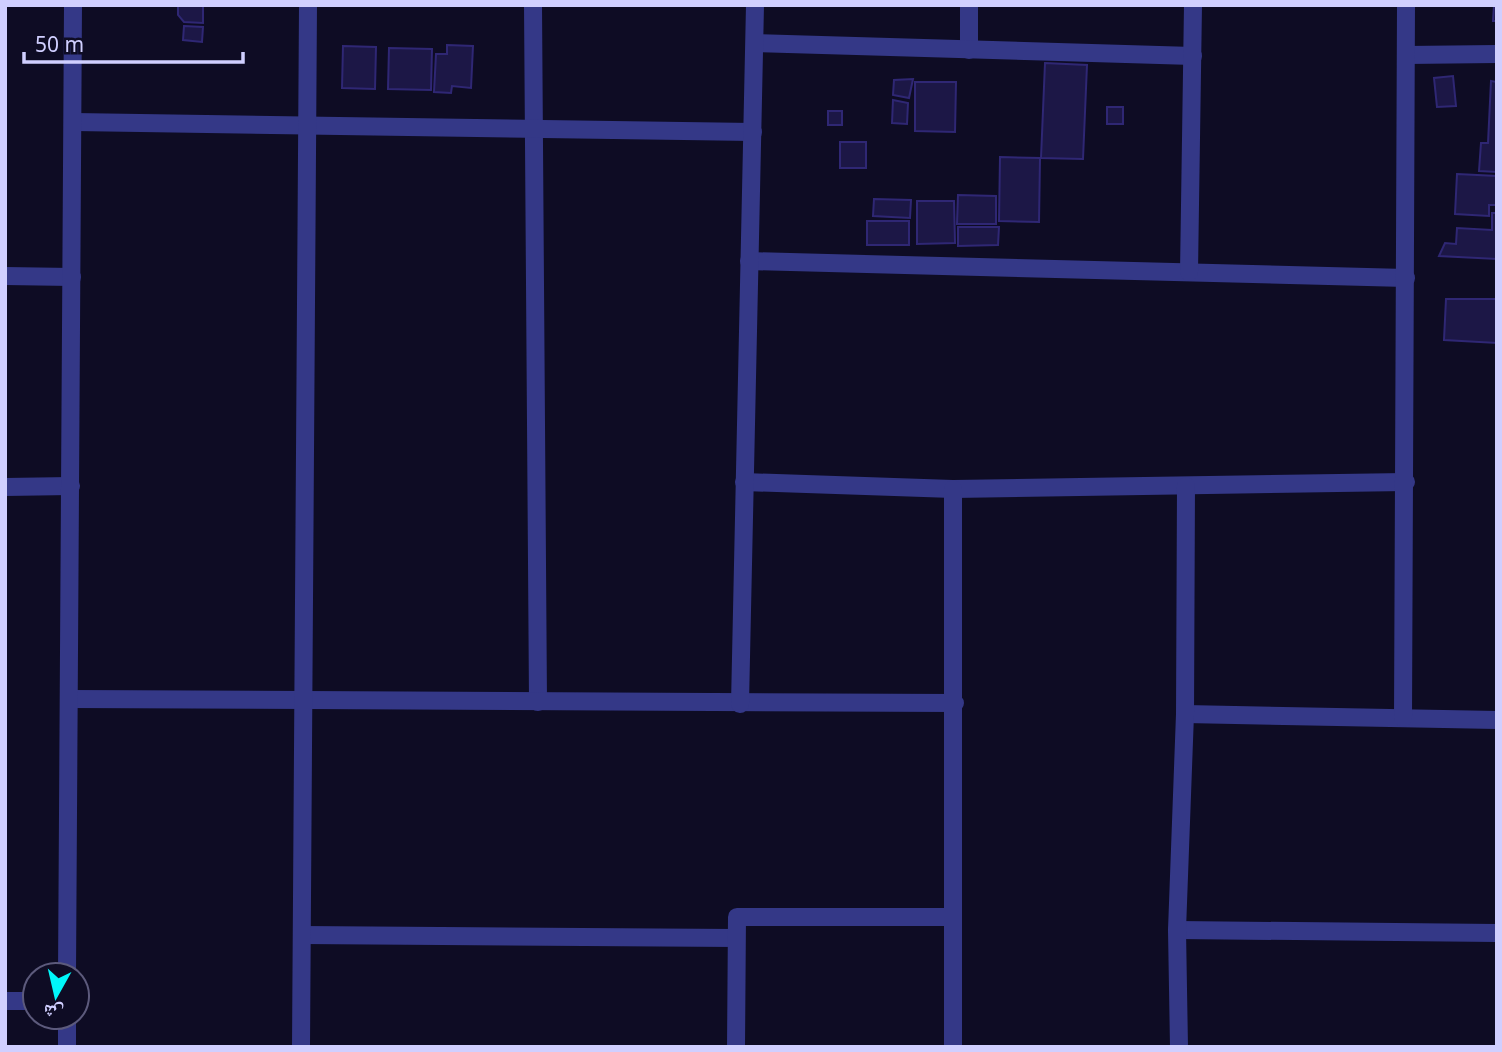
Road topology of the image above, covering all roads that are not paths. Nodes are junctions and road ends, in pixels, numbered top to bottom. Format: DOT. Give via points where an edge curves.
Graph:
graph roads {
  1 [pos="73,5"];
  2 [pos="308,5"];
  3 [pos="533,5"];
  4 [pos="755,5"];
  5 [pos="969,5"];
  6 [pos="1193,5"];
  7 [pos="1406,5"];
  8 [pos="755,43"];
  9 [pos="970,50"];
  10 [pos="1497,54"];
  11 [pos="1406,55"];
  12 [pos="1193,56"];
  13 [pos="74,122"];
  14 [pos="309,126"];
  15 [pos="534,129"];
  16 [pos="753,132"];
  17 [pos="749,261"];
  18 [pos="1189,272"];
  19 [pos="5,276"];
  20 [pos="72,277"];
  21 [pos="1406,278"];
  22 [pos="744,482"];
  23 [pos="1406,482"];
  24 [pos="71,486"];
  25 [pos="1186,486"];
  26 [pos="5,487"];
  27 [pos="953,489"];
  28 [pos="69,699"];
  29 [pos="302,700"];
  30 [pos="538,702"];
  31 [pos="955,703"];
  32 [pos="740,704"];
  33 [pos="1185,714"];
  34 [pos="1403,718"];
  35 [pos="1497,720"];
  36 [pos="953,917"];
  37 [pos="1177,930"];
  38 [pos="1497,933"];
  39 [pos="302,935"];
  40 [pos="736,937"];
  41 [pos="67,961"];
  42 [pos="301,1047"];
  43 [pos="736,1047"];
  44 [pos="953,1047"];
  45 [pos="1179,1047"];
  1 -- 13 [label="street"];
  2 -- 14 [label="street"];
  3 -- 15 [label="street"];
  4 -- 8 [label="street"];
  5 -- 9 [label="street"];
  6 -- 12 [label="street"];
  7 -- 11 [label="street"];
  8 -- 9 [label="street"];
  8 -- 16 [label="street"];
  9 -- 12 [label="street"];
  10 -- 11 [label="street"];
  11 -- 21 [label="street"];
  12 -- 18 [label="street"];
  13 -- 14 [label="street"];
  13 -- 20 [label="street"];
  14 -- 15 [label="street"];
  14 -- 29 [label="street"];
  15 -- 16 [label="street"];
  15 -- 30 [label="street"];
  16 -- 17 [label="street"];
  17 -- 18 [label="street"];
  17 -- 22 [label="street"];
  18 -- 21 [label="street"];
  19 -- 20 [label="street"];
  20 -- 24 [label="street"];
  21 -- 23 [label="street"];
  22 -- 27 [label="street"];
  22 -- 32 [label="street"];
  23 -- 25 [label="street"];
  23 -- 34 [label="street"];
  24 -- 26 [label="street"];
  24 -- 28 [label="street"];
  25 -- 27 [label="street"];
  25 -- 33 [label="street"];
  27 -- 31 [label="street"];
  28 -- 29 [label="street"];
  28 -- 41 [label="street"];
  29 -- 30 [label="street"];
  29 -- 39 [label="street"];
  30 -- 32 [label="street"];
  31 -- 32 [label="street"];
  31 -- 36 [label="street"];
  33 -- 34 [label="street"];
  33 -- 37 [label="street"];
  34 -- 35 [label="street"];
  36 -- 40 [label="street" via="737,917"];
  36 -- 44 [label="street"];
  37 -- 38 [label="street"];
  37 -- 45 [label="street"];
  39 -- 40 [label="street"];
  39 -- 42 [label="street"];
  40 -- 43 [label="street"];
}
